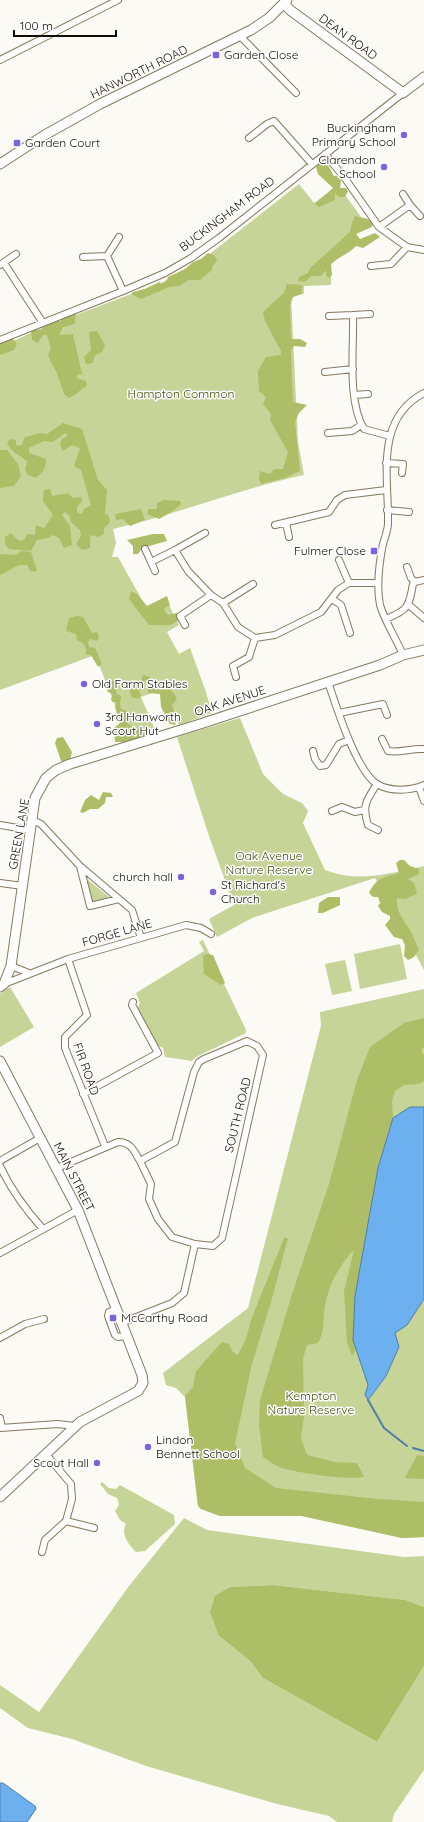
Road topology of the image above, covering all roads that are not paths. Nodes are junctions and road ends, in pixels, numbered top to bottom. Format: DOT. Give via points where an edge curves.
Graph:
graph roads {
  1 [pos="118,0"];
  2 [pos="284,1"];
  3 [pos="240,36"];
  4 [pos="0,60"];
  5 [pos="424,77"];
  6 [pos="296,93"];
  7 [pos="403,93"];
  8 [pos="249,138"];
  9 [pos="325,154"];
  10 [pos="0,164"];
  11 [pos="312,164"];
  12 [pos="403,194"];
  13 [pos="410,205"];
  14 [pos="420,216"];
  15 [pos="379,227"];
  16 [pos="119,237"];
  17 [pos="407,246"];
  18 [pos="424,250"];
  19 [pos="16,254"];
  20 [pos="107,256"];
  21 [pos="84,257"];
  22 [pos="2,264"];
  23 [pos="371,266"];
  24 [pos="123,291"];
  25 [pos="370,314"];
  26 [pos="353,315"];
  27 [pos="329,316"];
  28 [pos="43,323"];
  29 [pos="0,340"];
  30 [pos="354,369"];
  31 [pos="325,372"];
  32 [pos="424,393"];
  33 [pos="368,394"];
  34 [pos="354,395"];
  35 [pos="361,425"];
  36 [pos="328,433"];
  37 [pos="390,436"];
  38 [pos="403,456"];
  39 [pos="386,463"];
  40 [pos="403,464"];
  41 [pos="402,473"];
  42 [pos="386,490"];
  43 [pos="387,510"];
  44 [pos="409,512"];
  45 [pos="286,523"];
  46 [pos="275,525"];
  47 [pos="205,533"];
  48 [pos="289,537"];
  49 [pos="145,549"];
  50 [pos="175,550"];
  51 [pos="339,560"];
  52 [pos="151,562"];
  53 [pos="407,567"];
  54 [pos="155,571"];
  55 [pos="424,580"];
  56 [pos="415,582"];
  57 [pos="349,583"];
  58 [pos="378,583"];
  59 [pos="253,584"];
  60 [pos="211,595"];
  61 [pos="332,599"];
  62 [pos="223,603"];
  63 [pos="409,605"];
  64 [pos="386,618"];
  65 [pos="424,618"];
  66 [pos="185,624"];
  67 [pos="350,633"];
  68 [pos="255,638"];
  69 [pos="424,650"];
  70 [pos="404,655"];
  71 [pos="236,678"];
  72 [pos="328,682"];
  73 [pos="339,713"];
  74 [pos="387,715"];
  75 [pos="349,740"];
  76 [pos="382,740"];
  77 [pos="424,749"];
  78 [pos="313,752"];
  79 [pos="46,778"];
  80 [pos="377,784"];
  81 [pos="422,786"];
  82 [pos="424,801"];
  83 [pos="364,810"];
  84 [pos="332,811"];
  85 [pos="0,825"];
  86 [pos="31,825"];
  87 [pos="368,825"];
  88 [pos="378,830"];
  89 [pos="364,832"];
  90 [pos="80,866"];
  91 [pos="0,883"];
  92 [pos="23,886"];
  93 [pos="119,899"];
  94 [pos="211,934"];
  95 [pos="141,938"];
  96 [pos="68,959"];
  97 [pos="12,966"];
  98 [pos="29,973"];
  99 [pos="2,985"];
  100 [pos="133,1002"];
  101 [pos="0,1061"];
  102 [pos="83,1094"];
  103 [pos="40,1138"];
  104 [pos="105,1146"];
  105 [pos="0,1161"];
  106 [pos="140,1161"];
  107 [pos="0,1166"];
  108 [pos="57,1168"];
  109 [pos="78,1210"];
  110 [pos="43,1229"];
  111 [pos="195,1244"];
  112 [pos="0,1253"];
  113 [pos="117,1309"];
  114 [pos="44,1319"];
  115 [pos="122,1323"];
  116 [pos="126,1336"];
  117 [pos="0,1338"];
  118 [pos="0,1418"];
  119 [pos="74,1426"];
  120 [pos="1,1428"];
  121 [pos="45,1453"];
  122 [pos="0,1497"];
  123 [pos="66,1520"];
  124 [pos="94,1528"];
  125 [pos="42,1552"];
  1 -- 4 [label="street"];
  2 -- 3 [label="street, HANWORTH ROAD" via="264,22"];
  2 -- 7 [label="street, DEAN ROAD" via="290,10"];
  3 -- 6 [label="street"];
  3 -- 10 [label="street, HANWORTH ROAD" via="113,97 43,136"];
  5 -- 7 [label="street, BUCKINGHAM ROAD"];
  7 -- 9 [label="street, BUCKINGHAM ROAD"];
  8 -- 11 [label="street" via="274,121"];
  9 -- 11 [label="street, BUCKINGHAM ROAD"];
  9 -- 15 [label="street"];
  11 -- 24 [label="street, BUCKINGHAM ROAD" via="191,258"];
  12 -- 13 [label="street"];
  13 -- 14 [label="street"];
  13 -- 15 [label="street"];
  15 -- 17 [label="street"];
  16 -- 20 [label="street"];
  17 -- 18 [label="street"];
  17 -- 23 [label="street" via="391,264"];
  19 -- 22 [label="street"];
  20 -- 21 [label="street"];
  20 -- 24 [label="street"];
  22 -- 28 [label="street"];
  24 -- 28 [label="street, BUCKINGHAM ROAD"];
  25 -- 26 [label="street"];
  26 -- 27 [label="street"];
  26 -- 30 [label="street"];
  28 -- 29 [label="street, BUCKINGHAM ROAD"];
  30 -- 31 [label="street"];
  30 -- 34 [label="street"];
  32 -- 37 [label="street" via="405,408"];
  33 -- 34 [label="street"];
  34 -- 35 [label="street"];
  35 -- 36 [label="street" via="352,431"];
  35 -- 37 [label="street" via="364,429"];
  37 -- 39 [label="street"];
  38 -- 40 [label="street"];
  39 -- 40 [label="street"];
  39 -- 42 [label="street"];
  40 -- 41 [label="street"];
  42 -- 43 [label="street"];
  42 -- 45 [label="street" via="345,495 337,500 329,512"];
  43 -- 44 [label="street"];
  43 -- 58 [label="street" via="388,524"];
  45 -- 46 [label="street"];
  45 -- 48 [label="street"];
  47 -- 50 [label="street"];
  49 -- 52 [label="street"];
  50 -- 52 [label="street"];
  50 -- 60 [label="street" via="188,571"];
  51 -- 57 [label="street"];
  52 -- 54 [label="street"];
  53 -- 56 [label="street"];
  55 -- 56 [label="street"];
  56 -- 63 [label="street"];
  57 -- 58 [label="street"];
  57 -- 61 [label="street" via="338,590"];
  58 -- 64 [label="street" via="380,605"];
  59 -- 62 [label="street"];
  60 -- 62 [label="street"];
  60 -- 66 [label="street" via="180,616"];
  61 -- 67 [label="street" via="341,605"];
  61 -- 68 [label="street" via="321,612 296,626 269,637"];
  62 -- 68 [label="street" via="238,627"];
  63 -- 64 [label="street" via="398,614"];
  63 -- 65 [label="street"];
  64 -- 70 [label="street"];
  68 -- 71 [label="street" via="249,657 233,666"];
  69 -- 70 [label="street, OAK AVENUE"];
  70 -- 72 [label="street, OAK AVENUE"];
  72 -- 73 [label="street"];
  72 -- 79 [label="street, OAK AVENUE" via="70,764"];
  73 -- 74 [label="street" via="383,704"];
  73 -- 75 [label="street"];
  75 -- 78 [label="street" via="339,744 326,764 320,766"];
  75 -- 80 [label="street" via="361,765"];
  76 -- 77 [label="street" via="388,751 399,753 415,748"];
  79 -- 86 [label="street, GREEN LANE" via="36,798"];
  80 -- 81 [label="street" via="400,790"];
  80 -- 83 [label="street" via="365,802"];
  81 -- 82 [label="street"];
  83 -- 84 [label="street" via="356,812 342,807"];
  83 -- 87 [label="street"];
  85 -- 86 [label="street"];
  86 -- 90 [label="street" via="41,824 46,828"];
  86 -- 92 [label="street, GREEN LANE"];
  87 -- 88 [label="street"];
  87 -- 89 [label="street"];
  90 -- 93 [label="street"];
  90 -- 93 [label="street" via="90,906"];
  91 -- 92 [label="street"];
  92 -- 97 [label="street, GREEN LANE"];
  93 -- 95 [label="street" via="132,910"];
  94 -- 95 [label="street, FORGE LANE" via="201,928 186,925"];
  95 -- 96 [label="street, FORGE LANE"];
  96 -- 98 [label="street, FORGE LANE"];
  96 -- 102 [label="street, FIR ROAD" via="87,1015 65,1037 65,1048"];
  97 -- 98 [label="street"];
  97 -- 99 [label="street, GREEN LANE"];
  98 -- 99 [label="street, FORGE LANE"];
  100 -- 102 [label="street" via="132,1005 158,1053"];
  101 -- 103 [label="street, MAIN STREET"];
  102 -- 104 [label="street, FIR ROAD"];
  103 -- 105 [label="street"];
  103 -- 108 [label="street, MAIN STREET"];
  104 -- 106 [label="street, SOUTH ROAD" via="125,1142 132,1146"];
  104 -- 108 [label="street, SOUTH ROAD"];
  106 -- 111 [label="street, SOUTH ROAD" via="151,1184 149,1199 158,1219 172,1237"];
  106 -- 111 [label="street, SOUTH ROAD" via="175,1142 199,1062 247,1041 256,1046 263,1055 222,1238 214,1246"];
  107 -- 110 [label="street" via="9,1186"];
  108 -- 109 [label="street, MAIN STREET"];
  109 -- 110 [label="street"];
  109 -- 113 [label="street, MAIN STREET"];
  110 -- 112 [label="street"];
  111 -- 115 [label="street" via="184,1293 172,1303"];
  113 -- 115 [label="street, MAIN STREET"];
  113 -- 116 [label="street" via="109,1312 108,1316 115,1335"];
  114 -- 117 [label="street" via="25,1324"];
  115 -- 116 [label="street, MAIN STREET"];
  116 -- 119 [label="street, MAIN STREET" via="142,1375 141,1388"];
  118 -- 120 [label="street"];
  119 -- 120 [label="street" via="58,1424"];
  119 -- 121 [label="street"];
  121 -- 122 [label="street"];
  121 -- 123 [label="street" via="71,1484 72,1499"];
  123 -- 124 [label="street"];
  123 -- 125 [label="street" via="45,1540"];
}
